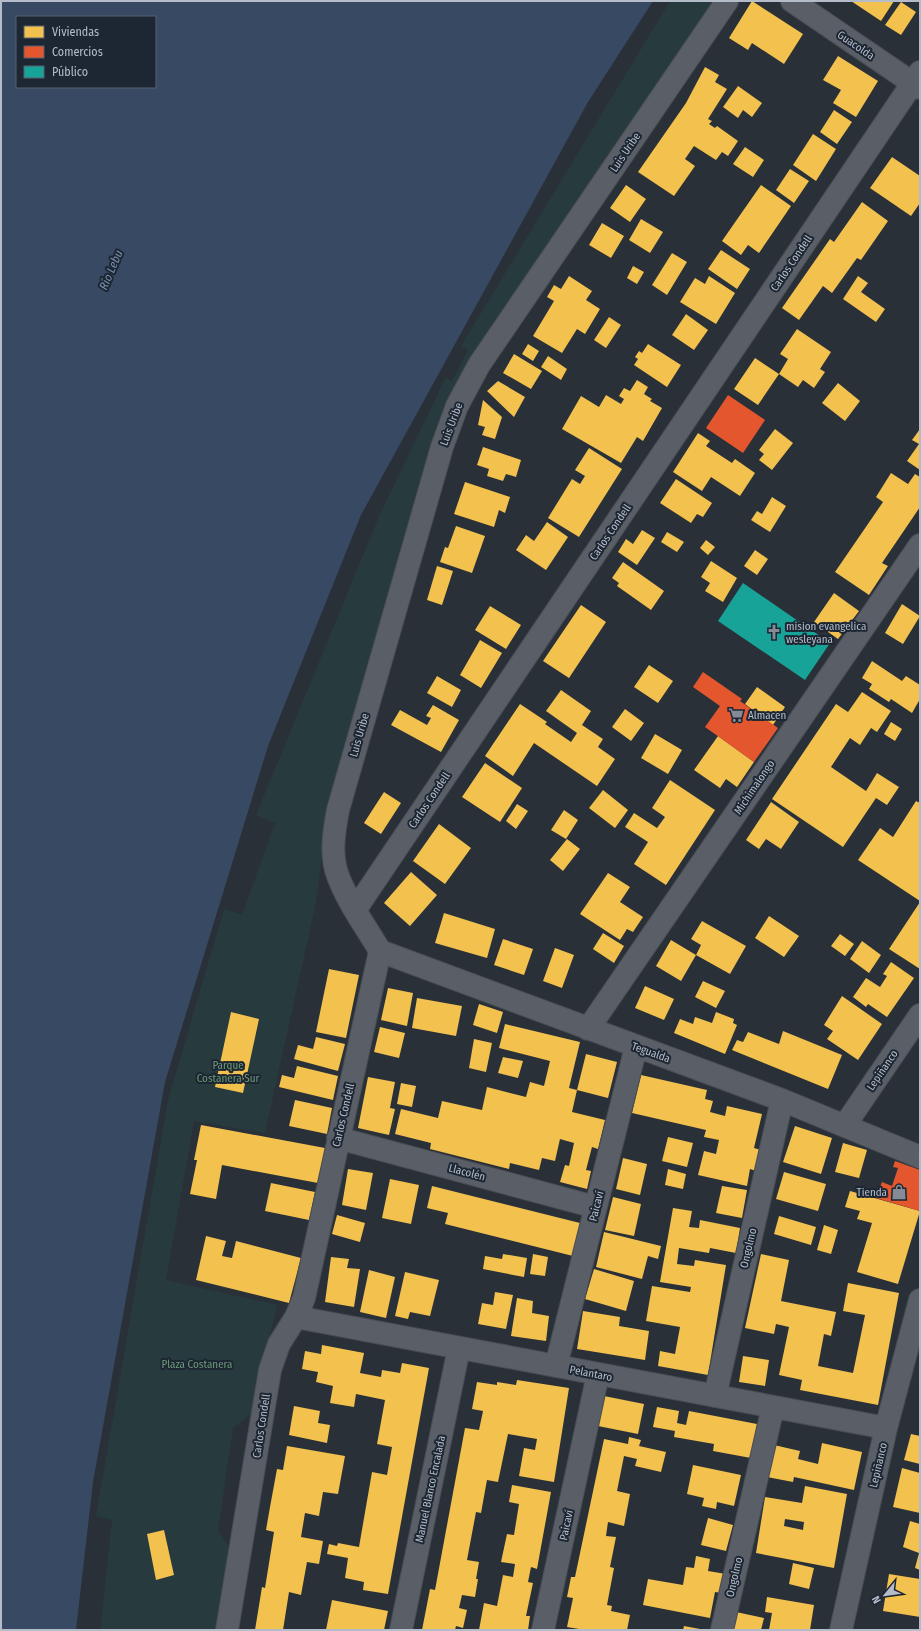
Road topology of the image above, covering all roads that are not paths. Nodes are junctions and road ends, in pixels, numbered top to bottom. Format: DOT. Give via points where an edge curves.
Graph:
graph roads {
  1 [pos="727,1"];
  2 [pos="792,1"];
  3 [pos="917,81"];
  4 [pos="920,545"];
  5 [pos="355,910"];
  6 [pos="380,951"];
  7 [pos="920,1014"];
  8 [pos="588,1029"];
  9 [pos="636,1046"];
  10 [pos="782,1100"];
  11 [pos="845,1126"];
  12 [pos="338,1138"];
  13 [pos="920,1157"];
  14 [pos="595,1207"];
  15 [pos="920,1300"];
  16 [pos="296,1317"];
  17 [pos="459,1348"];
  18 [pos="556,1366"];
  19 [pos="598,1374"];
  20 [pos="715,1396"];
  21 [pos="773,1407"];
  22 [pos="886,1428"];
  23 [pos="227,1630"];
  24 [pos="401,1630"];
  25 [pos="543,1630"];
  26 [pos="722,1630"];
  27 [pos="841,1630"];
  1 -- 5 [label="street, Luis Uribe" via="480,365 457,406 442,447 338,810 334,841 336,866"];
  2 -- 3 [label="street, Guacolda"];
  3 -- 5 [label="street, Carlos Condell"];
  4 -- 8 [label="street, Michimalongo"];
  5 -- 6 [label="street"];
  6 -- 8 [label="street, Tegualda"];
  6 -- 12 [label="street, Carlos Condell"];
  7 -- 11 [label="street, Lepiñanco"];
  8 -- 9 [label="street, Tegualda"];
  9 -- 10 [label="street, Tegualda"];
  9 -- 14 [label="street, Paicaví"];
  10 -- 11 [label="street, Tegualda"];
  10 -- 20 [label="street, Ongolmo"];
  11 -- 13 [label="street, Tegualda"];
  12 -- 14 [label="street, Llacolén"];
  12 -- 16 [label="street, Carlos Condell" via="304,1298"];
  14 -- 18 [label="street, Paicaví"];
  15 -- 22 [label="street, Lepiñanco"];
  16 -- 17 [label="street, Pelantaro"];
  16 -- 23 [label="street, Carlos Condell" via="279,1344 270,1370"];
  17 -- 18 [label="street, Pelantaro"];
  17 -- 24 [label="street, Manuel Blanco Encalada"];
  18 -- 19 [label="street, Pelantaro"];
  19 -- 20 [label="street, Pelantaro"];
  19 -- 25 [label="street, Paicaví"];
  20 -- 21 [label="street, Pelantaro"];
  21 -- 22 [label="street, Pelantaro"];
  21 -- 26 [label="street, Ongolmo"];
  22 -- 27 [label="street, Lepiñanco"];
}
